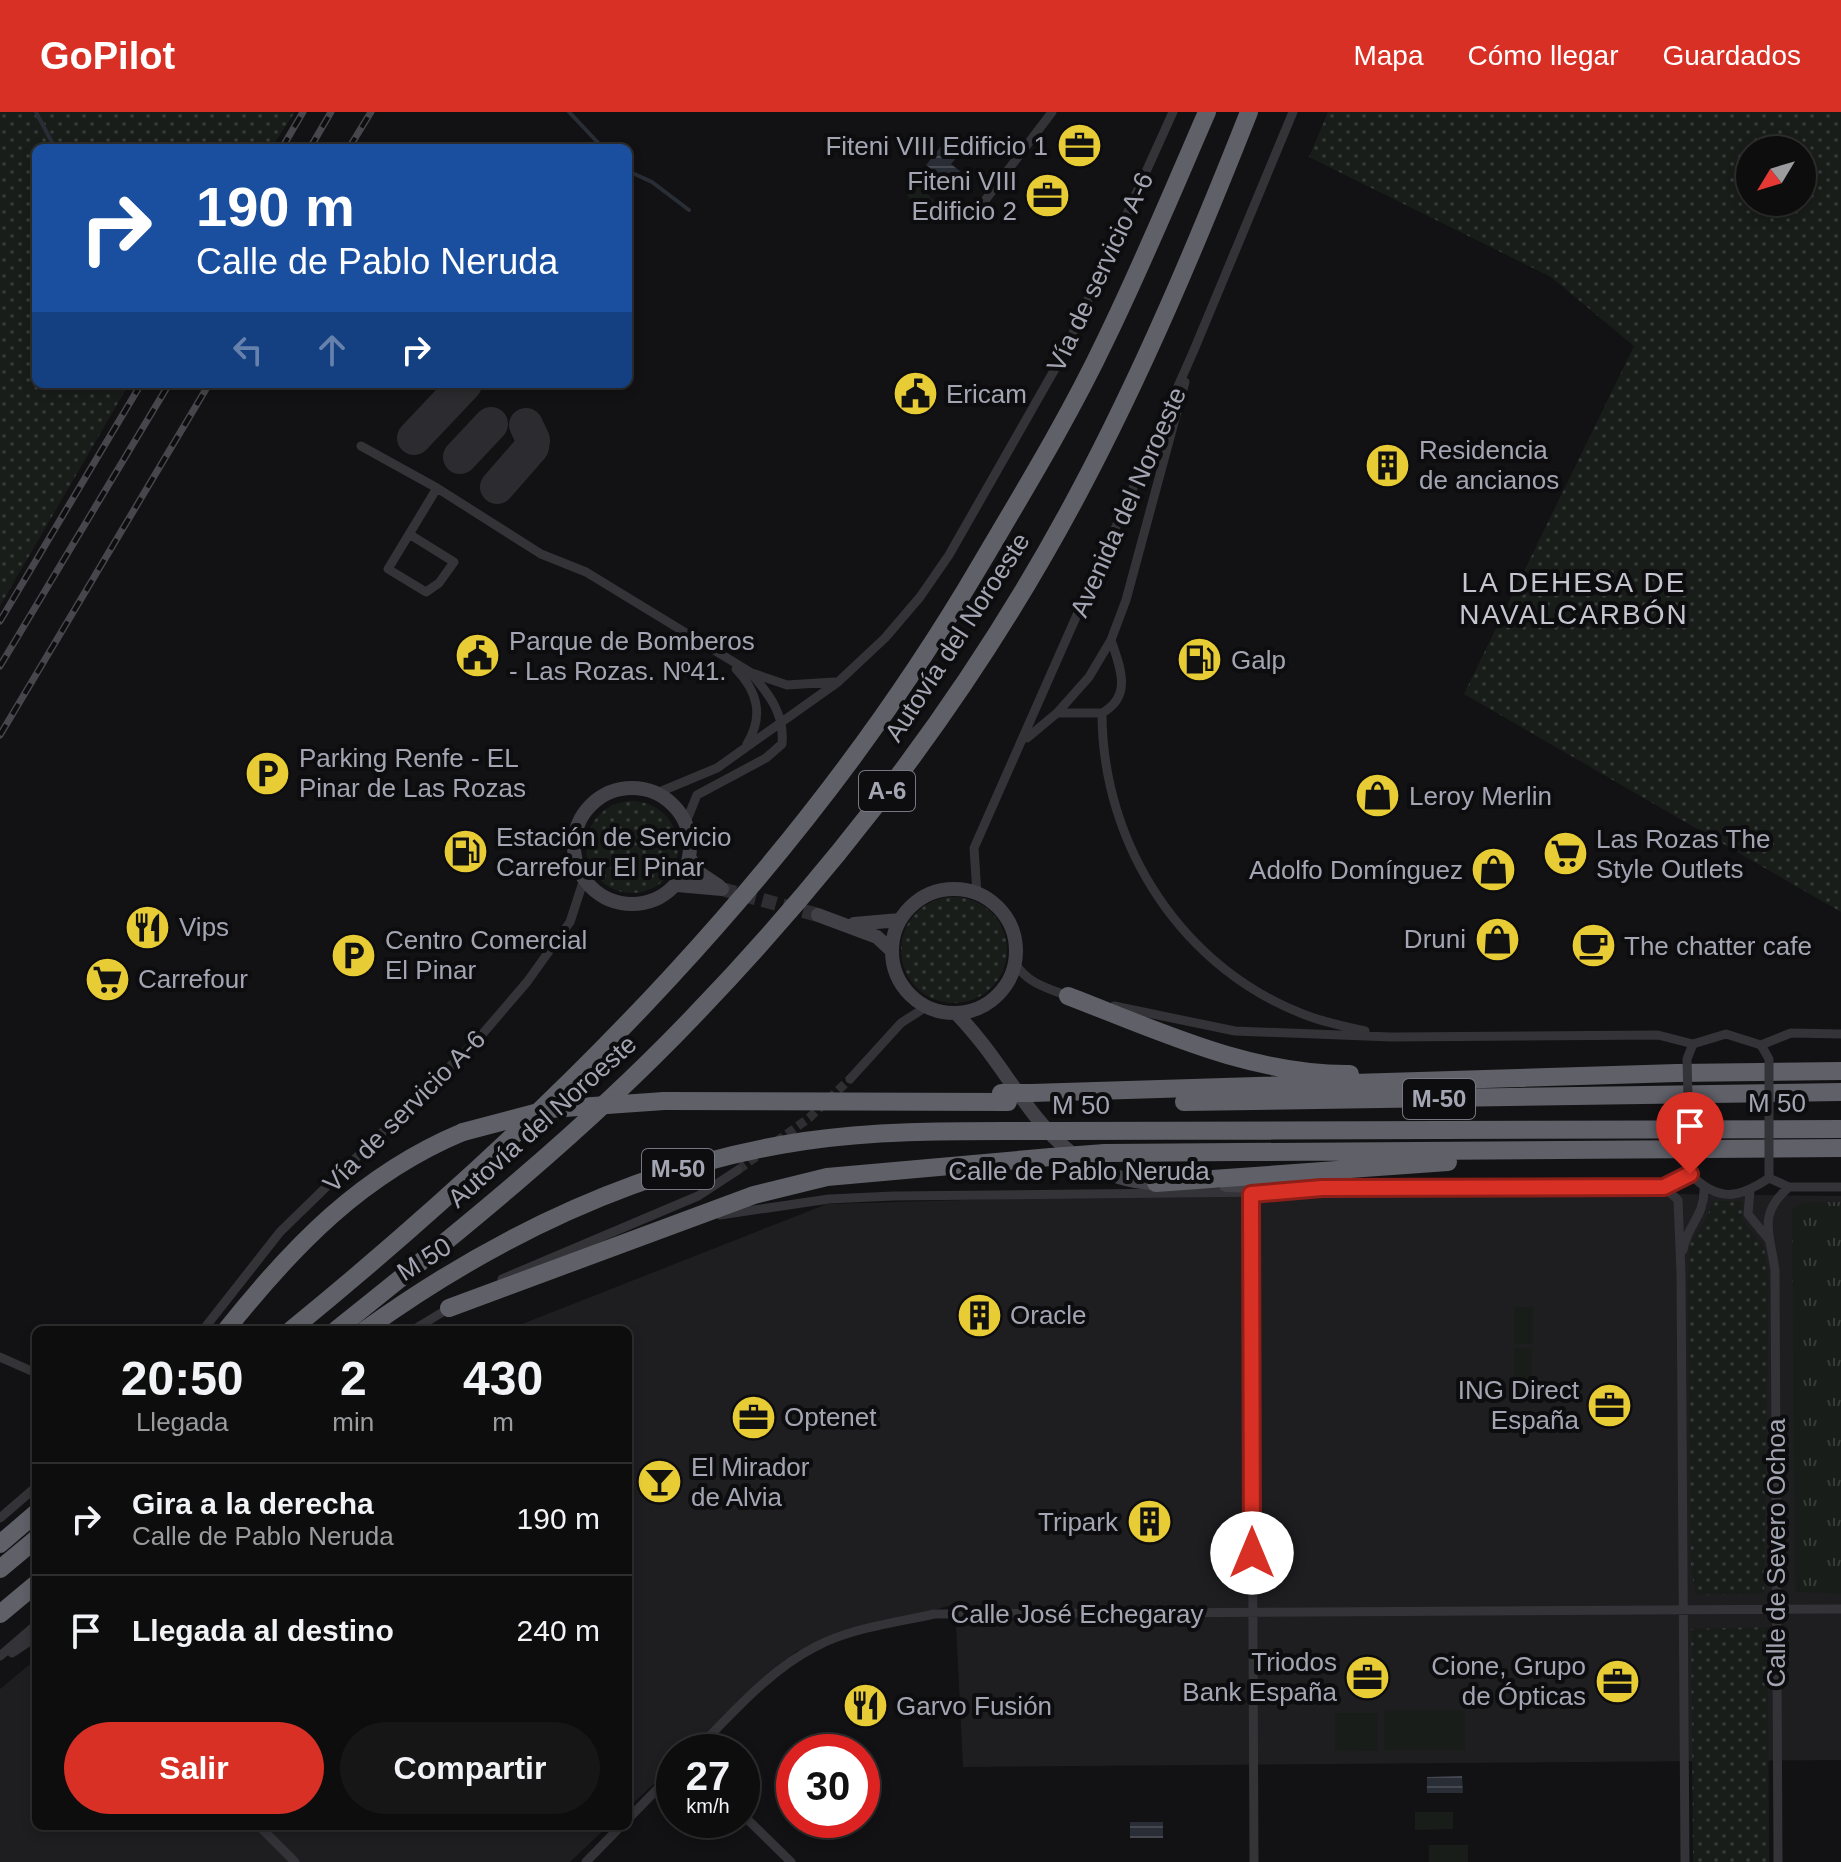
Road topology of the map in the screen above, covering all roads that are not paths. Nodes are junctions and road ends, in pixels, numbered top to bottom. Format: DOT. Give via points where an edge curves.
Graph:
graph roads {
  1 [pos="1052,112"];
  2 [pos="1173,112"];
  3 [pos="1207,112"];
  4 [pos="1249,112"];
  5 [pos="1293,112"];
  6 [pos="977,211"];
  7 [pos="1194,350"];
  8 [pos="361,446"];
  9 [pos="437,488"];
  10 [pos="409,534"];
  11 [pos="1111,640"];
  12 [pos="728,660"];
  13 [pos="750,672"];
  14 [pos="838,682"];
  15 [pos="1057,713"];
  16 [pos="1102,713"];
  17 [pos="782,723"];
  18 [pos="1024,740"];
  19 [pos="745,748"];
  20 [pos="657,793"];
  21 [pos="686,822"];
  22 [pos="690,859"];
  23 [pos="584,879"];
  24 [pos="677,885"];
  25 [pos="977,894"];
  26 [pos="818,915"];
  27 [pos="900,920"];
  28 [pos="849,924"];
  29 [pos="892,951"];
  30 [pos="1015,963"];
  31 [pos="1068,996"];
  32 [pos="926,1007"];
  33 [pos="956,1013"];
  34 [pos="1841,1034"];
  35 [pos="1384,1036"];
  36 [pos="1693,1044"];
  37 [pos="1761,1045"];
  38 [pos="1841,1071"];
  39 [pos="1677,1073"];
  40 [pos="850,1079"];
  41 [pos="1841,1092"];
  42 [pos="1034,1098"];
  43 [pos="1841,1129"];
  44 [pos="1841,1148"];
  45 [pos="1616,1149"];
  46 [pos="738,1170"];
  47 [pos="1690,1174"];
  48 [pos="1769,1178"];
  49 [pos="1156,1183"];
  50 [pos="1664,1187"];
  51 [pos="1789,1187"];
  52 [pos="1841,1187"];
  53 [pos="1322,1188"];
  54 [pos="1704,1188"];
  55 [pos="1750,1191"];
  56 [pos="1251,1194"];
  57 [pos="685,1220"];
  58 [pos="1772,1244"];
  59 [pos="1681,1273"];
  60 [pos="449,1308"];
  61 [pos="206,1326"];
  62 [pos="230,1326"];
  63 [pos="296,1326"];
  64 [pos="341,1326"];
  65 [pos="371,1326"];
  66 [pos="420,1326"];
  67 [pos="0,1357"];
  68 [pos="32,1371"];
  69 [pos="32,1490"];
  70 [pos="32,1516"];
  71 [pos="0,1518"];
  72 [pos="32,1542"];
  73 [pos="0,1544"];
  74 [pos="0,1569"];
  75 [pos="32,1587"];
  76 [pos="1841,1609"];
  77 [pos="1775,1611"];
  78 [pos="1683,1612"];
  79 [pos="0,1614"];
  80 [pos="1252,1615"];
  81 [pos="32,1628"];
  82 [pos="32,1640"];
  83 [pos="0,1656"];
  84 [pos="0,1662"];
  85 [pos="712,1734"];
  86 [pos="656,1790"];
  87 [pos="632,1815"];
  88 [pos="263,1830"];
  89 [pos="617,1830"];
  90 [pos="760,1832"];
  91 [pos="295,1862"];
  92 [pos="586,1862"];
  93 [pos="791,1862"];
  94 [pos="1254,1862"];
  95 [pos="1685,1862"];
  96 [pos="1778,1862"];
  1 -- 6 [label="street"];
  2 -- 14 [label="street, Vía de servicio A-6" via="1064,353 949,555 885,638"];
  3 -- 63 [label="highway, Autovía del Noroeste / A-6" via="1098,354 981,565 842,771 724,917 595,1059 494,1156"];
  4 -- 64 [label="highway, Autovía del Noroeste / A-6" via="1151,343 1078,495 972,672 887,790 761,944 639,1071"];
  5 -- 7 [label="street, Avenida del Noroeste"];
  7 -- 11 [label="street"];
  7 -- 18 [label="street, Avenida del Noroeste"];
  8 -- 9 [label="street"];
  9 -- 10 [label="street"];
  9 -- 12 [label="street"];
  10 -- 10 [label="street" via="388,569 426,592 454,562"];
  11 -- 15 [label="street" via="1089,677"];
  11 -- 16 [label="street" via="1123,682 1119,698"];
  12 -- 13 [label="street"];
  12 -- 19 [label="street" via="747,681 759,707"];
  13 -- 14 [label="street" via="787,685"];
  13 -- 17 [label="street" via="770,695"];
  14 -- 17 [label="street, Vía de servicio A-6"];
  15 -- 16 [label="street"];
  15 -- 18 [label="street"];
  16 -- 35 [label="street" via="1102,747 1120,829 1159,901 1211,959 1278,1002 1311,1017"];
  17 -- 19 [label="street, Vía de servicio A-6"];
  17 -- 21 [label="street" via="782,744 775,752 697,795"];
  18 -- 25 [label="street, Avenida del Noroeste" via="974,848"];
  19 -- 20 [label="street, Vía de servicio A-6" via="717,768"];
  20 -- 21 [label="street"];
  20 -- 23 [label="street" via="619,789 587,808 574,843"];
  21 -- 22 [label="street"];
  22 -- 24 [label="street"];
  22 -- 24 [label="street" via="722,889"];
  23 -- 24 [label="street" via="607,899 637,905 666,895"];
  23 -- 61 [label="street, Vía de servicio A-6" via="570,922 520,990 479,1038 280,1232"];
  25 -- 27 [label="street" via="960,889 925,896"];
  25 -- 30 [label="street" via="1008,922"];
  26 -- 28 [label="street"];
  27 -- 28 [label="street"];
  27 -- 29 [label="street"];
  28 -- 29 [label="street"];
  29 -- 32 [label="street" via="901,984"];
  30 -- 31 [label="street" via="1036,984"];
  30 -- 33 [label="street" via="1006,985 989,1002"];
  31 -- 35 [label="street" via="1235,1031"];
  31 -- 39 [label="highway" via="1207,1050 1280,1068 1330,1074 1560,1069"];
  32 -- 33 [label="street"];
  32 -- 40 [label="street" via="901,1023"];
  33 -- 49 [label="street" via="1070,1154 1105,1175"];
  34 -- 37 [label="street" via="1791,1033"];
  35 -- 36 [label="street" via="1658,1035"];
  36 -- 37 [label="street" via="1726,1034"];
  36 -- 47 [label="street, bridge" via="1687,1059"];
  37 -- 48 [label="street, bridge" via="1769,1059"];
  38 -- 39 [label="highway"];
  39 -- 42 [label="highway"];
  41 -- 42 [label="highway, M-50" via="1350,1101"];
  42 -- 62 [label="highway, M-50, bridge" via="664,1101 550,1109 463,1132 370,1181 323,1220"];
  43 -- 65 [label="highway, M 50 / M-50, bridge" via="1029,1131 808,1140 682,1168 578,1205 500,1243"];
  44 -- 45 [label="highway"];
  45 -- 49 [label="highway"];
  45 -- 57 [label="highway, bridge" via="1051,1157 827,1177"];
  46 -- 60 [label="street" via="698,1196 490,1284"];
  47 -- 50 [label="street, Calle de Pablo Neruda"];
  47 -- 54 [label="street"];
  48 -- 51 [label="street"];
  48 -- 55 [label="street"];
  49 -- 53 [label="street"];
  50 -- 53 [label="street, Calle de Pablo Neruda"];
  50 -- 59 [label="street" via="1678,1200"];
  51 -- 52 [label="street"];
  51 -- 58 [label="street, Calle de Severo Ochoa" via="1774,1200 1767,1216"];
  53 -- 56 [label="street, Calle de Pablo Neruda"];
  54 -- 55 [label="street" via="1727,1196"];
  54 -- 59 [label="street" via="1704,1206 1685,1239"];
  55 -- 58 [label="street" via="1748,1214"];
  56 -- 57 [label="street, Calle de Pablo Neruda" via="893,1196 829,1199"];
  56 -- 80 [label="street"];
  57 -- 60 [label="highway"];
  58 -- 77 [label="street, Calle de Severo Ochoa"];
  59 -- 78 [label="street"];
  60 -- 66 [label="street"];
  67 -- 68 [label="street"];
  69 -- 71 [label="street"];
  70 -- 73 [label="highway"];
  72 -- 74 [label="highway"];
  75 -- 79 [label="highway"];
  76 -- 77 [label="street, Calle José Echegaray"];
  77 -- 78 [label="street, Calle José Echegaray"];
  77 -- 96 [label="street, Calle de Severo Ochoa"];
  78 -- 80 [label="street, Calle José Echegaray"];
  78 -- 95 [label="street"];
  80 -- 85 [label="street, Calle José Echegaray" via="934,1614 812,1648 765,1682"];
  80 -- 94 [label="street"];
  81 -- 83 [label="street"];
  82 -- 84 [label="street"];
  86 -- 87 [label="street"];
  88 -- 91 [label="street"];
  89 -- 92 [label="street"];
  90 -- 93 [label="street"];
}
